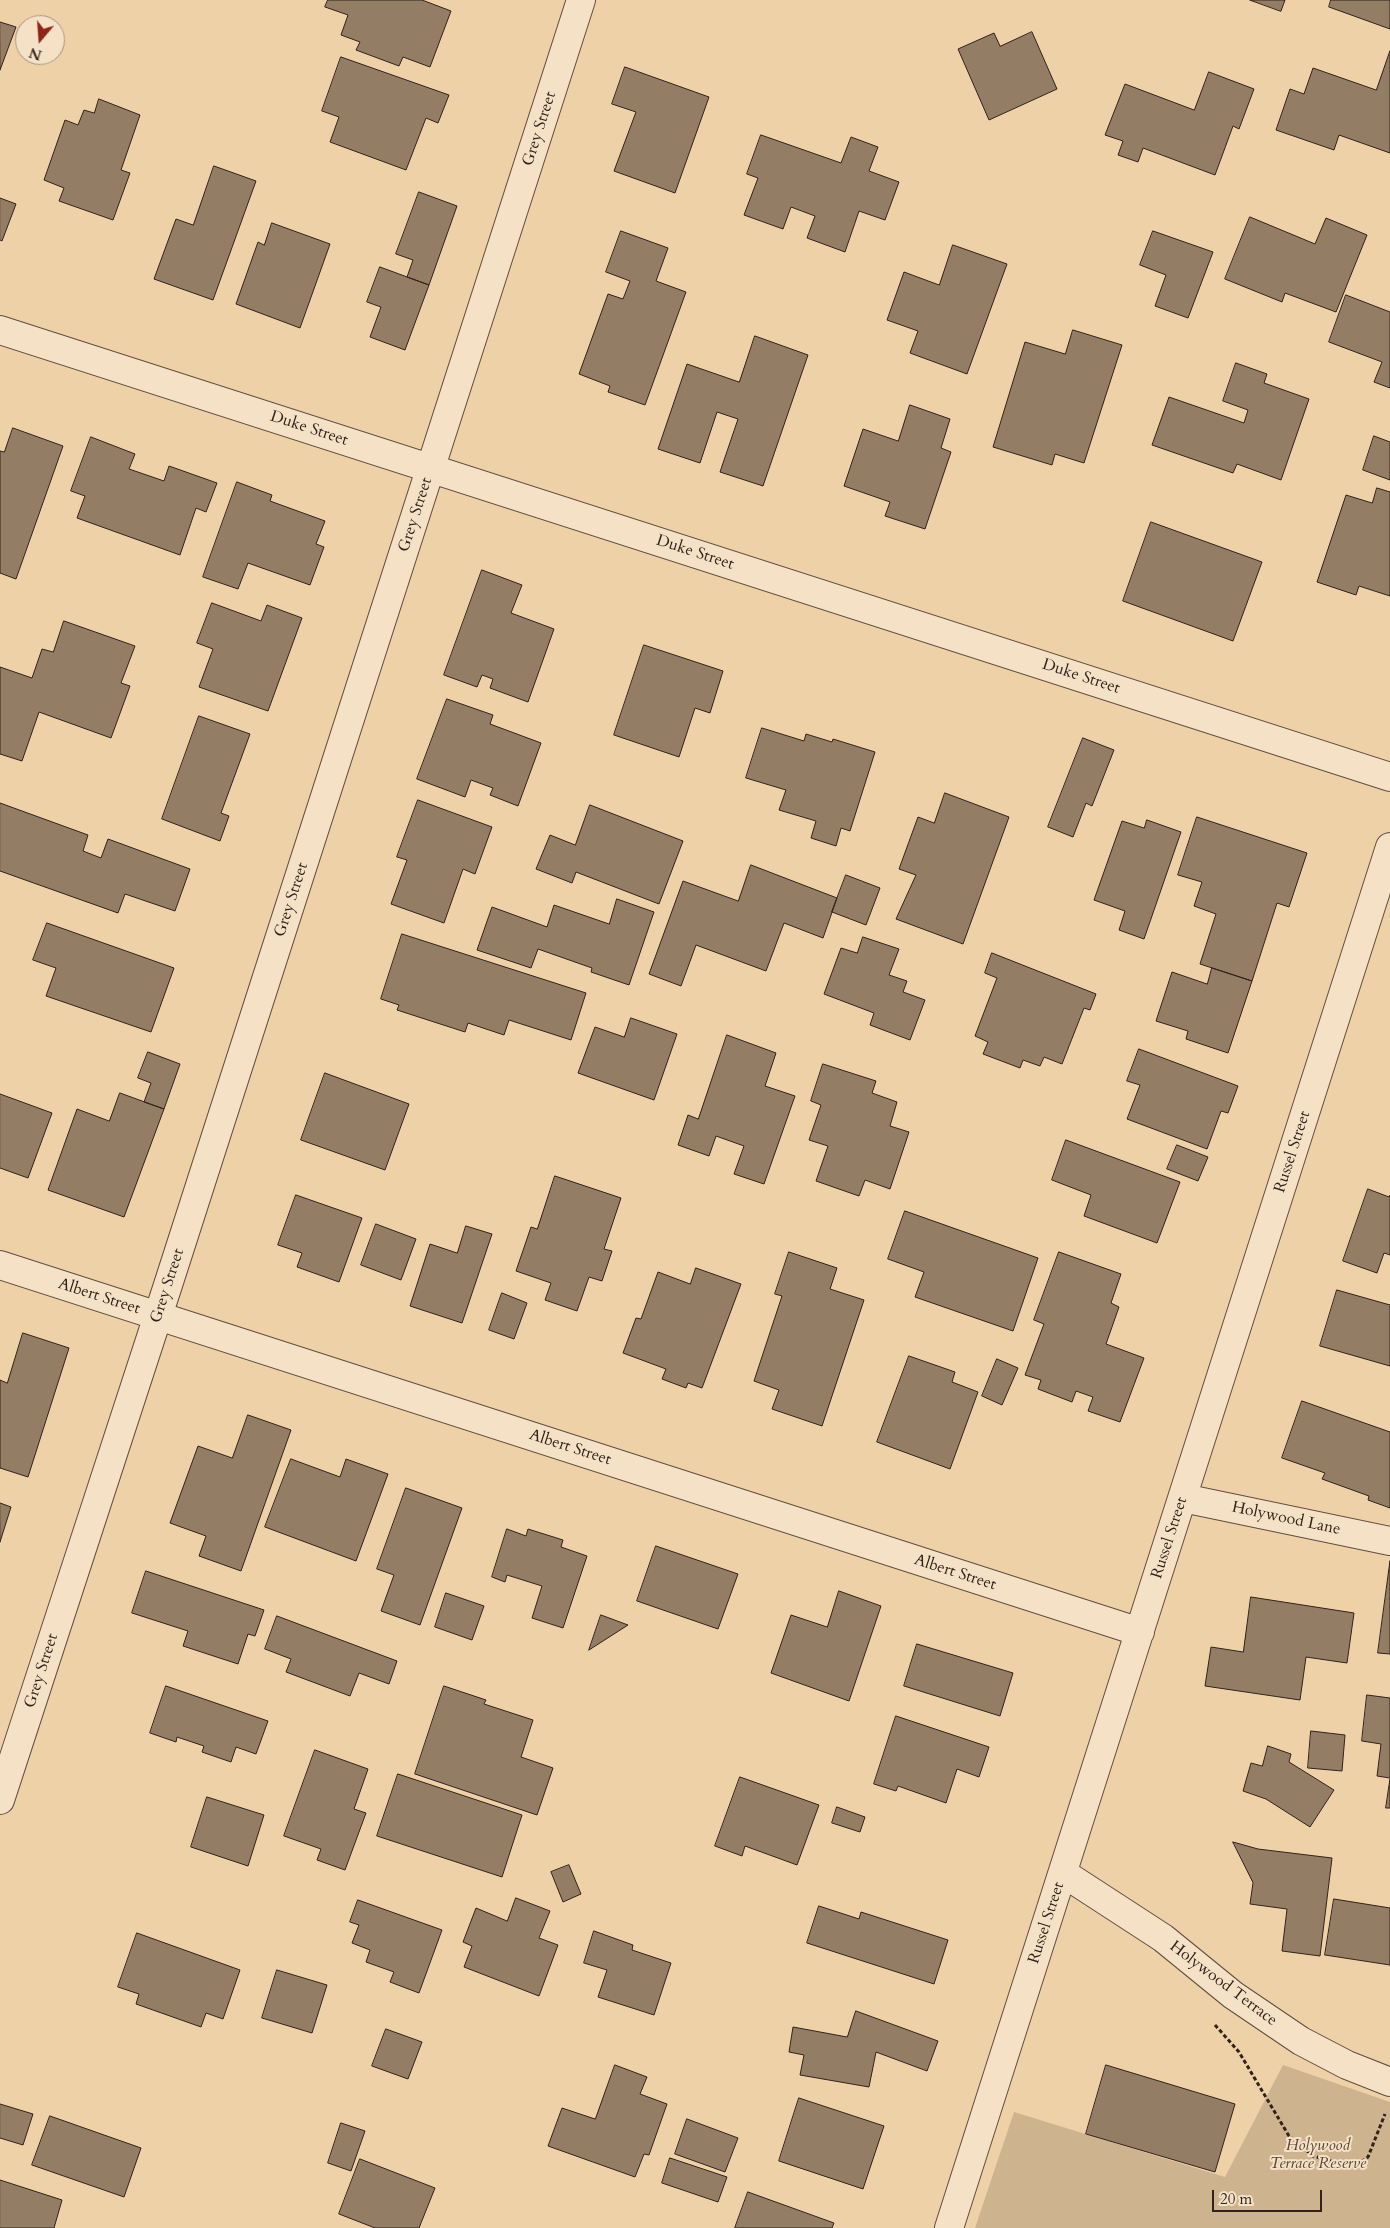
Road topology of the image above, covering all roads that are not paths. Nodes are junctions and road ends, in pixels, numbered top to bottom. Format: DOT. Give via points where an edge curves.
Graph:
graph roads {
  1 [pos="582,0"];
  2 [pos="0,330"];
  3 [pos="431,468"];
  4 [pos="1390,777"];
  5 [pos="1390,847"];
  6 [pos="0,1265"];
  7 [pos="158,1316"];
  8 [pos="1183,1498"];
  9 [pos="1390,1541"];
  10 [pos="1140,1632"];
  11 [pos="0,1800"];
  12 [pos="1063,1873"];
  13 [pos="1390,2082"];
  14 [pos="949,2228"];
  1 -- 3 [label="street, Grey Street"];
  2 -- 3 [label="street, Duke Street"];
  3 -- 4 [label="street, Duke Street"];
  3 -- 7 [label="street, Grey Street"];
  5 -- 8 [label="street, Russel Street"];
  6 -- 7 [label="street, Albert Street"];
  7 -- 10 [label="street, Albert Street"];
  7 -- 11 [label="street, Grey Street"];
  8 -- 9 [label="street, Holywood Lane"];
  8 -- 10 [label="street, Russel Street"];
  10 -- 12 [label="street, Russel Street"];
  12 -- 13 [label="street, Holywood Terrace" via="1163,1938 1233,1995 1301,2041"];
  12 -- 14 [label="street, Russel Street"];
}
